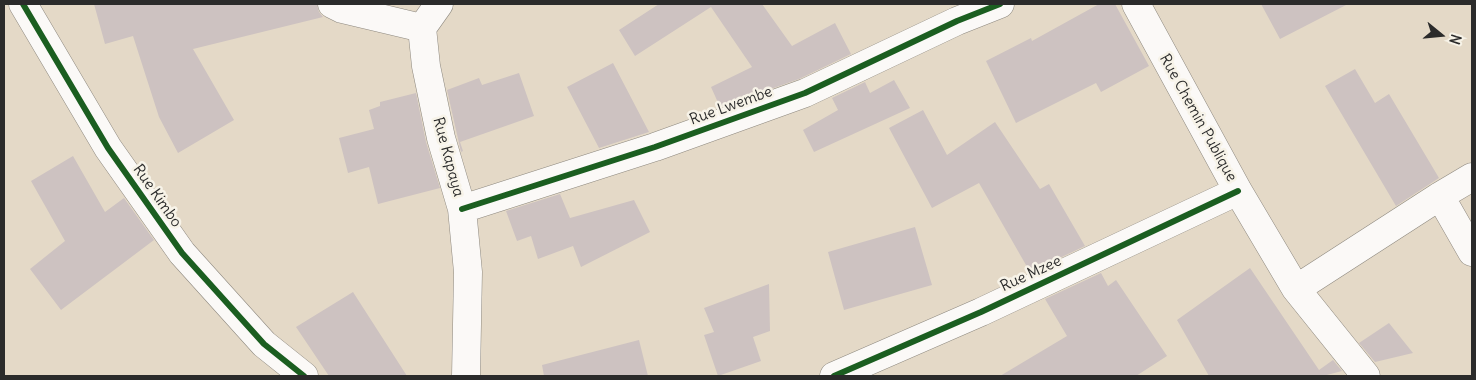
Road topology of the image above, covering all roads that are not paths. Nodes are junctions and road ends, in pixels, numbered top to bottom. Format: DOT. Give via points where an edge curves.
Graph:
graph roads {
  1 [pos="23,4"];
  2 [pos="332,4"];
  3 [pos="439,4"];
  4 [pos="1000,4"];
  5 [pos="1136,4"];
  6 [pos="422,28"];
  7 [pos="1472,177"];
  8 [pos="1238,191"];
  9 [pos="1440,196"];
  10 [pos="462,209"];
  11 [pos="1472,252"];
  12 [pos="1296,289"];
  13 [pos="304,376"];
  14 [pos="466,376"];
  15 [pos="834,376"];
  16 [pos="1366,376"];
  1 -- 13 [label="street, Rue Kimbo" via="108,148 182,253 264,344"];
  2 -- 6 [label="street"];
  3 -- 6 [label="street"];
  4 -- 10 [label="street, Rue Lwembe" via="806,93 655,147"];
  5 -- 8 [label="street, Rue Chemin Publique"];
  6 -- 10 [label="street, Rue Kapaya" via="439,129"];
  7 -- 9 [label="street"];
  8 -- 12 [label="street, Rue Chemin Publique"];
  8 -- 15 [label="street, Rue Mzee" via="981,312"];
  9 -- 11 [label="street"];
  9 -- 12 [label="street"];
  10 -- 14 [label="street, Rue Kapaya" via="468,272"];
  12 -- 16 [label="street, Rue Chemin Publique"];
}
